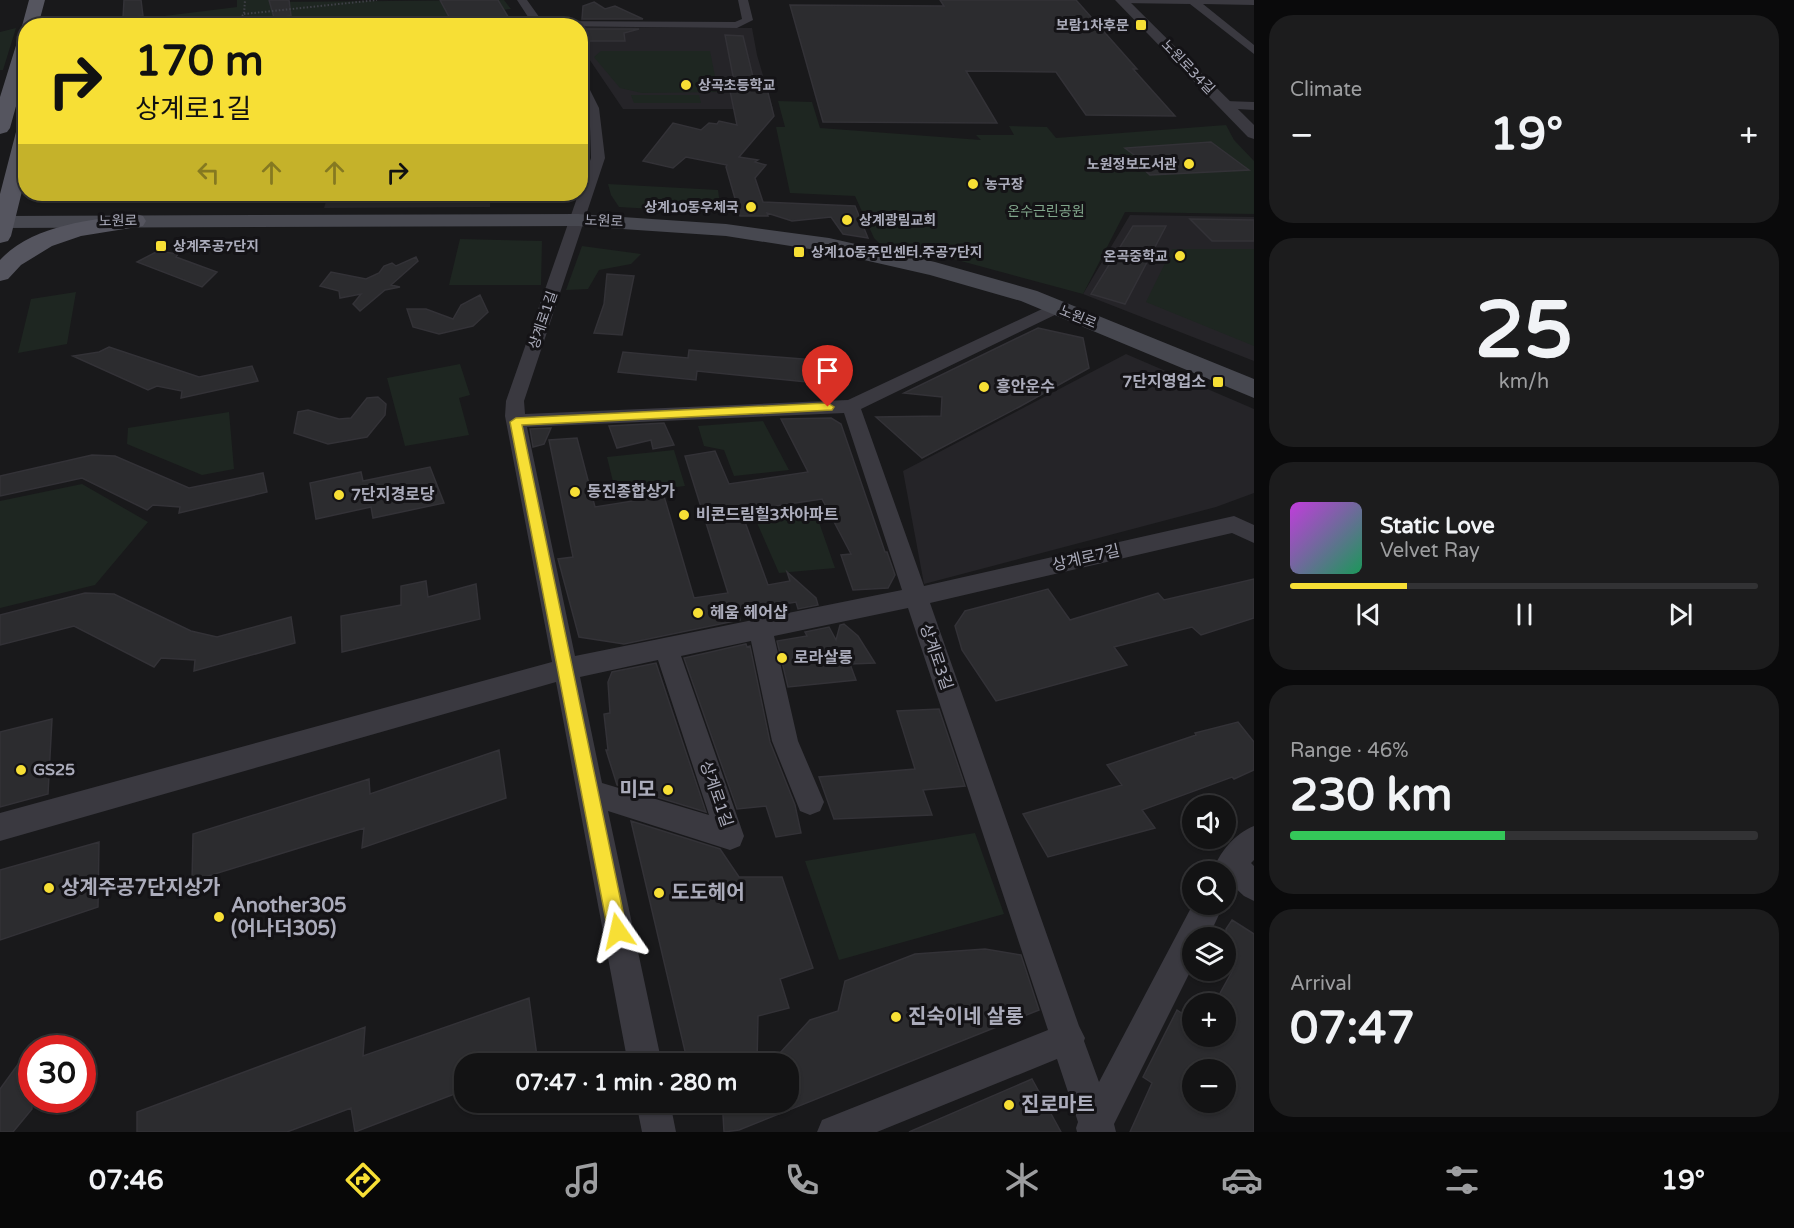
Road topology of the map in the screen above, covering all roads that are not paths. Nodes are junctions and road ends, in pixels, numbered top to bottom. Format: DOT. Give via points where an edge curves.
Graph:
graph roads {
  1 [pos="37,0"];
  2 [pos="522,0"];
  3 [pos="743,0"];
  4 [pos="1121,0"];
  5 [pos="1192,0"];
  6 [pos="1247,1"];
  7 [pos="1254,2"];
  8 [pos="32,18"];
  9 [pos="534,18"];
  10 [pos="588,25"];
  11 [pos="1254,51"];
  12 [pos="18,66"];
  13 [pos="588,92"];
  14 [pos="1225,105"];
  15 [pos="1254,106"];
  16 [pos="0,128"];
  17 [pos="1254,134"];
  18 [pos="18,164"];
  19 [pos="588,189"];
  20 [pos="584,201"];
  21 [pos="135,220"];
  22 [pos="578,220"];
  23 [pos="2,227"];
  24 [pos="0,274"];
  25 [pos="1055,308"];
  26 [pos="1254,389"];
  27 [pos="851,406"];
  28 [pos="516,422"];
  29 [pos="1254,535"];
  30 [pos="915,597"];
  31 [pos="760,629"];
  32 [pos="666,648"];
  33 [pos="565,669"];
  34 [pos="590,792"];
  35 [pos="810,802"];
  36 [pos="0,827"];
  37 [pos="1254,840"];
  38 [pos="1234,861"];
  39 [pos="1236,873"];
  40 [pos="1254,886"];
  41 [pos="1203,915"];
  42 [pos="1069,1038"];
  43 [pos="643,1053"];
  44 [pos="654,1113"];
  45 [pos="1096,1129"];
  46 [pos="658,1132"];
  47 [pos="834,1132"];
  1 -- 8 [label="main road"];
  2 -- 9 [label="street"];
  3 -- 10 [label="street" via="748,20 745,24"];
  4 -- 5 [label="street"];
  4 -- 14 [label="street, 노원로34길"];
  5 -- 6 [label="street"];
  5 -- 11 [label="street"];
  6 -- 7 [label="street"];
  12 -- 16 [label="main road"];
  13 -- 19 [label="street, 상계로1길" via="598,131 598,158"];
  14 -- 15 [label="street"];
  14 -- 17 [label="street, 노원로34길"];
  18 -- 23 [label="main road"];
  20 -- 22 [label="street, 상계로1길"];
  21 -- 22 [label="main road, 노원로"];
  21 -- 23 [label="main road, 노원로"];
  21 -- 24 [label="main road" via="74,231 43,242 9,261"];
  22 -- 25 [label="main road, 노원로" via="726,230 829,245 935,269 1029,296"];
  22 -- 28 [label="street, 상계로1길" via="515,401"];
  25 -- 26 [label="main road, 노원로"];
  25 -- 27 [label="street"];
  27 -- 28 [label="street"];
  27 -- 30 [label="street, 상계로3길"];
  28 -- 33 [label="street, 상계로1길"];
  29 -- 30 [label="street, 상계로7길" via="1234,524"];
  30 -- 31 [label="street"];
  30 -- 42 [label="street, 상계로3길"];
  31 -- 32 [label="street"];
  31 -- 35 [label="street" via="785,741"];
  32 -- 33 [label="street"];
  32 -- 34 [label="street, 상계로1길" via="730,836"];
  33 -- 34 [label="street, 상계로1길"];
  33 -- 36 [label="street"];
  34 -- 43 [label="street, 상계로1길"];
  37 -- 38 [label="street"];
  39 -- 40 [label="street"];
  41 -- 45 [label="street, 상계로3길"];
  42 -- 45 [label="street, 상계로3길"];
  42 -- 47 [label="street"];
  44 -- 46 [label="street"];
}
